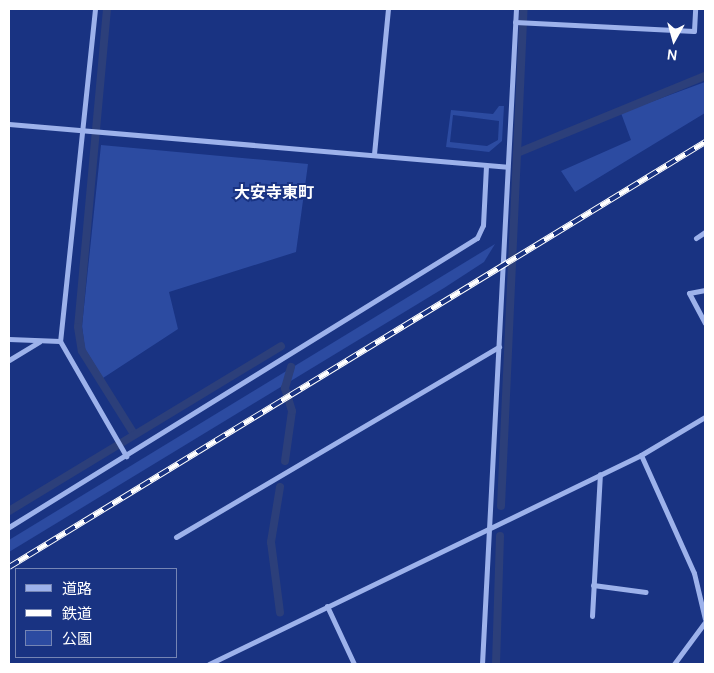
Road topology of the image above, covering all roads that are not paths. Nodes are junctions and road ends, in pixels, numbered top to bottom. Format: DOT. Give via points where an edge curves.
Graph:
graph roads {
  1 [pos="95,9"];
  2 [pos="388,9"];
  3 [pos="516,9"];
  4 [pos="694,9"];
  5 [pos="517,22"];
  6 [pos="9,124"];
  7 [pos="83,130"];
  8 [pos="374,154"];
  9 [pos="486,166"];
  10 [pos="507,167"];
  11 [pos="705,232"];
  12 [pos="696,238"];
  13 [pos="705,290"];
  14 [pos="705,323"];
  15 [pos="9,339"];
  16 [pos="60,341"];
  17 [pos="39,342"];
  18 [pos="499,346"];
  19 [pos="9,360"];
  20 [pos="705,417"];
  21 [pos="641,455"];
  22 [pos="126,456"];
  23 [pos="600,474"];
  24 [pos="488,527"];
  25 [pos="9,528"];
  26 [pos="176,537"];
  27 [pos="593,586"];
  28 [pos="646,592"];
  29 [pos="327,606"];
  30 [pos="592,616"];
  31 [pos="705,620"];
  32 [pos="209,664"];
  33 [pos="354,664"];
  34 [pos="482,664"];
  35 [pos="674,664"];
  1 -- 7 [label="street"];
  2 -- 8 [label="street"];
  3 -- 5 [label="street"];
  4 -- 5 [label="street" via="694,31"];
  5 -- 10 [label="street"];
  6 -- 7 [label="street"];
  7 -- 8 [label="street"];
  7 -- 16 [label="street"];
  8 -- 9 [label="street"];
  9 -- 10 [label="street"];
  9 -- 22 [label="street" via="483,225 477,238"];
  10 -- 18 [label="street"];
  11 -- 12 [label="street"];
  13 -- 14 [label="street" via="689,294"];
  15 -- 17 [label="street"];
  16 -- 17 [label="street"];
  16 -- 22 [label="street"];
  17 -- 19 [label="street"];
  18 -- 24 [label="street"];
  18 -- 26 [label="street"];
  20 -- 21 [label="street"];
  21 -- 23 [label="street"];
  21 -- 31 [label="street" via="694,573"];
  22 -- 25 [label="street"];
  23 -- 24 [label="street"];
  23 -- 27 [label="street"];
  24 -- 29 [label="street"];
  24 -- 34 [label="street"];
  27 -- 28 [label="street"];
  27 -- 30 [label="street"];
  29 -- 32 [label="street"];
  29 -- 33 [label="street"];
  31 -- 35 [label="street"];
}
